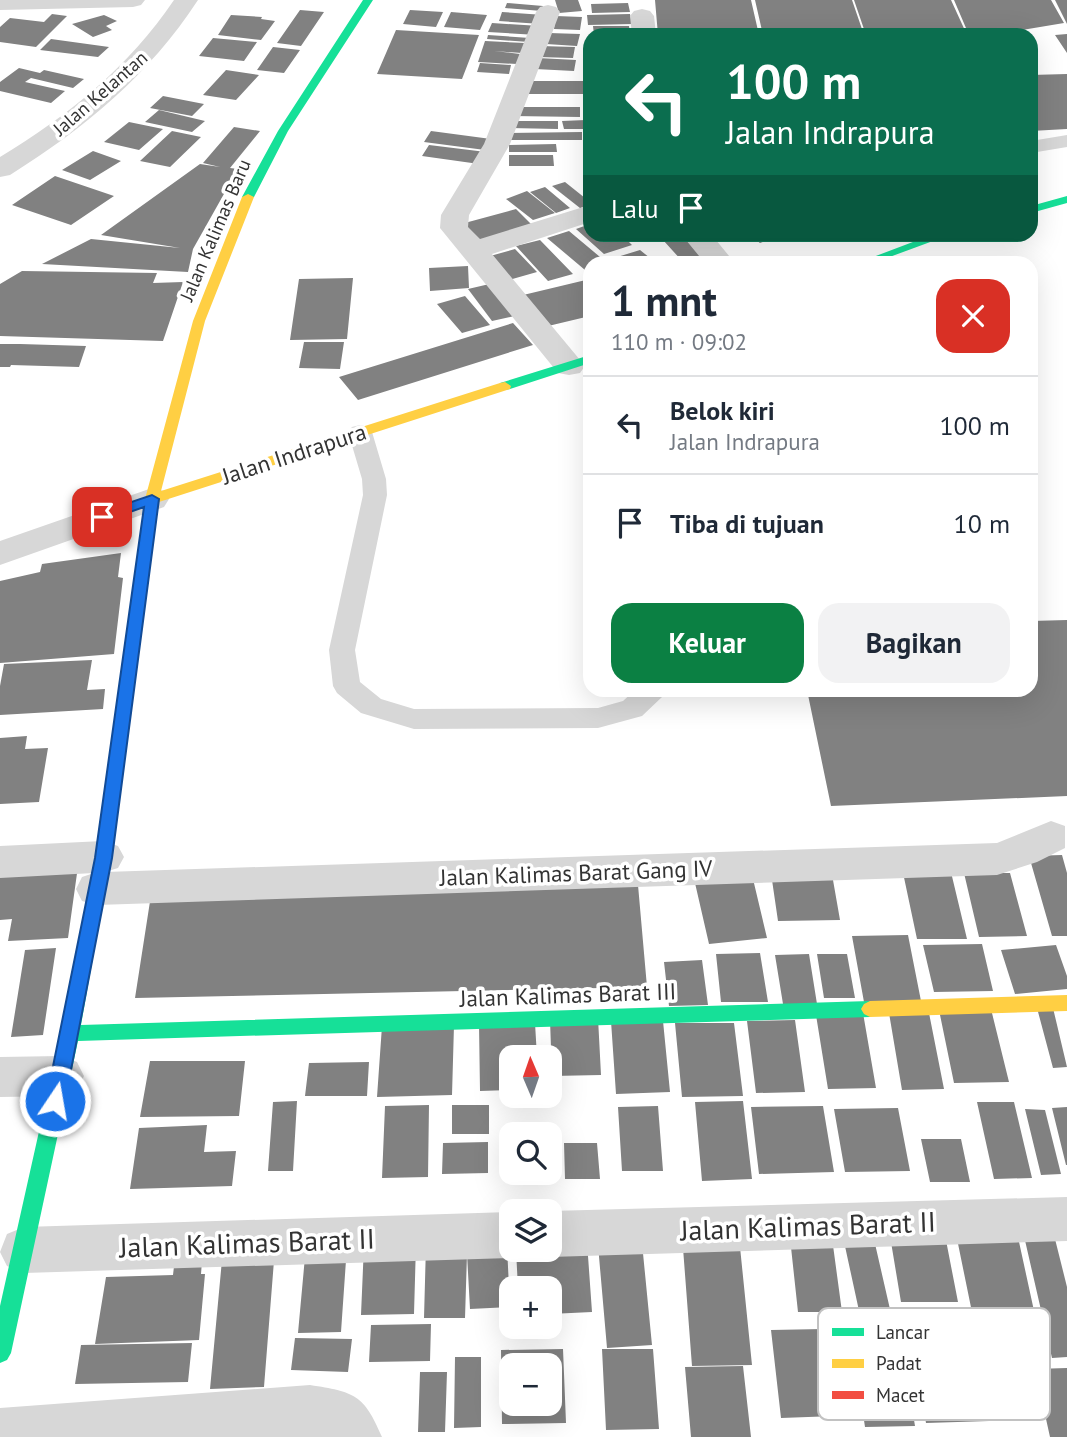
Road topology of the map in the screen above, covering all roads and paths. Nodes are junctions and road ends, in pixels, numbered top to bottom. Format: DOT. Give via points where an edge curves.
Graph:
graph roads {
  1 [pos="133,0"];
  2 [pos="186,0"];
  3 [pos="368,0"];
  4 [pos="0,3"];
  5 [pos="548,12"];
  6 [pos="1067,141"];
  7 [pos="1038,146"];
  8 [pos="0,169"];
  9 [pos="1067,199"];
  10 [pos="1038,208"];
  11 [pos="583,215"];
  12 [pos="702,242"];
  13 [pos="922,242"];
  14 [pos="474,250"];
  15 [pos="714,256"];
  16 [pos="883,256"];
  17 [pos="579,362"];
  18 [pos="360,432"];
  19 [pos="152,499"];
  20 [pos="0,553"];
  21 [pos="645,697"];
  22 [pos="1059,837"];
  23 [pos="0,862"];
  24 [pos="100,873"];
  25 [pos="1067,1003"];
  26 [pos="65,1054"];
  27 [pos="0,1077"];
  28 [pos="1067,1219"];
  29 [pos="562,1234"];
  30 [pos="499,1236"];
  31 [pos="24,1250"];
  32 [pos="0,1353"];
  33 [pos="0,1434"];
  34 [pos="355,1437"];
  1 -- 4 [label="street"];
  2 -- 8 [label="street, Jalan Kelantan" via="141,63 33,150"];
  3 -- 19 [label="street, Jalan Kalimas Baru" via="253,185 199,321"];
  5 -- 14 [label="street" via="497,144 455,215 454,228"];
  6 -- 7 [label="lane"];
  9 -- 10 [label="street"];
  11 -- 14 [label="street"];
  12 -- 15 [label="street"];
  13 -- 16 [label="street"];
  14 -- 17 [label="street"];
  17 -- 18 [label="street, Jalan Indrapura"];
  18 -- 19 [label="street, Jalan Indrapura"];
  18 -- 21 [label="lane" via="374,495 342,650 347,686 371,706 414,719 598,718 632,709"];
  19 -- 20 [label="street, Jalan Indrapura"];
  19 -- 24 [label="street, Jalan Kalimas Baru"];
  22 -- 24 [label="street, Jalan Kalimas Barat Gang IV" via="997,859"];
  23 -- 24 [label="street, Jalan Kalimas Barat Gang IV"];
  24 -- 26 [label="street, Jalan Kalimas Baru"];
  25 -- 26 [label="street, Jalan Kalimas Barat III"];
  26 -- 27 [label="street"];
  26 -- 31 [label="street, Jalan Kalimas Baru"];
  28 -- 29 [label="street, Jalan Kalimas Barat II"];
  30 -- 31 [label="street, Jalan Kalimas Barat II"];
  31 -- 32 [label="street, Jalan Kalimas Baru"];
  33 -- 34 [label="street" via="310,1411 340,1416"];
}
